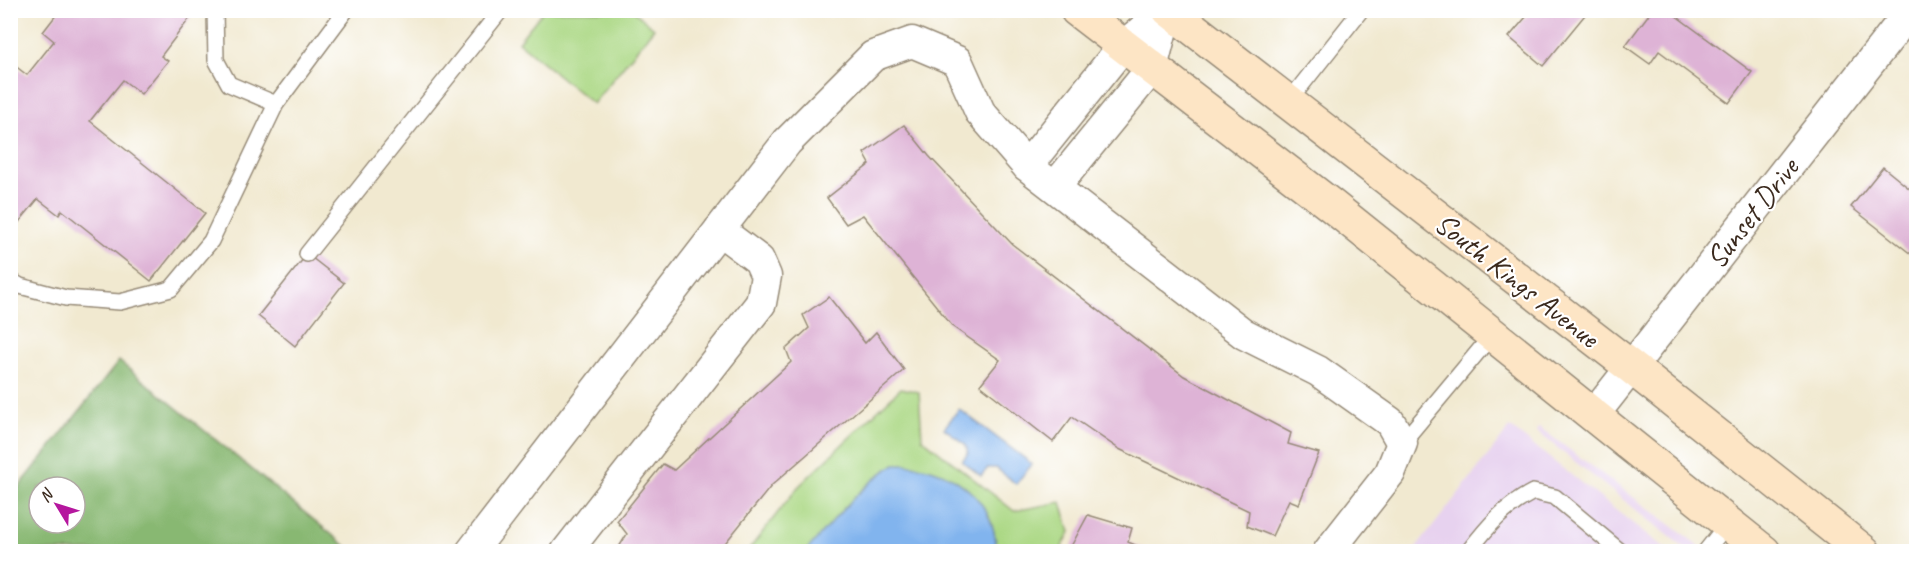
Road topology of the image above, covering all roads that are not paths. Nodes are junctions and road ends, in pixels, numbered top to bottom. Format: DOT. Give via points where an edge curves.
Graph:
graph roads {
  1 [pos="215,10"];
  2 [pos="346,10"];
  3 [pos="501,10"];
  4 [pos="1077,10"];
  5 [pos="1168,10"];
  6 [pos="1361,10"];
  7 [pos="1911,10"];
  8 [pos="1123,46"];
  9 [pos="1152,68"];
  10 [pos="1289,102"];
  11 [pos="276,104"];
  12 [pos="1027,166"];
  13 [pos="1055,187"];
  14 [pos="720,230"];
  15 [pos="307,254"];
  16 [pos="10,280"];
  17 [pos="1492,335"];
  18 [pos="1631,367"];
  19 [pos="1593,416"];
  20 [pos="1402,443"];
  21 [pos="1728,523"];
  22 [pos="471,552"];
  23 [pos="566,552"];
  24 [pos="1328,552"];
  25 [pos="1468,552"];
  26 [pos="1621,552"];
  27 [pos="1704,552"];
  28 [pos="1764,552"];
  29 [pos="1864,552"];
  1 -- 11 [label="lane" via="216,60 230,84"];
  2 -- 11 [label="lane"];
  3 -- 15 [label="lane"];
  4 -- 8 [label="main road, South Kings Avenue"];
  5 -- 8 [label="street"];
  5 -- 9 [label="street"];
  5 -- 10 [label="main road, South Kings Avenue"];
  6 -- 10 [label="lane"];
  7 -- 18 [label="street, Sunset Drive"];
  8 -- 9 [label="main road, South Kings Avenue"];
  8 -- 12 [label="street"];
  9 -- 13 [label="street"];
  9 -- 17 [label="main road, South Kings Avenue"];
  10 -- 18 [label="main road, South Kings Avenue"];
  11 -- 16 [label="lane" via="211,241 171,288 120,302 66,298"];
  12 -- 13 [label="street"];
  12 -- 14 [label="street" via="980,112 957,61 912,42 873,56 787,142"];
  13 -- 20 [label="street" via="1244,334 1318,371 1390,422"];
  14 -- 22 [label="street"];
  14 -- 23 [label="street" via="759,260 766,276 761,303"];
  17 -- 19 [label="main road, South Kings Avenue"];
  17 -- 20 [label="lane"];
  18 -- 19 [label="street, Sunset Drive"];
  18 -- 29 [label="main road, South Kings Avenue"];
  19 -- 21 [label="main road, South Kings Avenue"];
  20 -- 24 [label="street" via="1390,473"];
  21 -- 27 [label="lane"];
  21 -- 28 [label="main road, South Kings Avenue"];
  25 -- 26 [label="lane" via="1493,519 1533,492 1555,498"];
}
